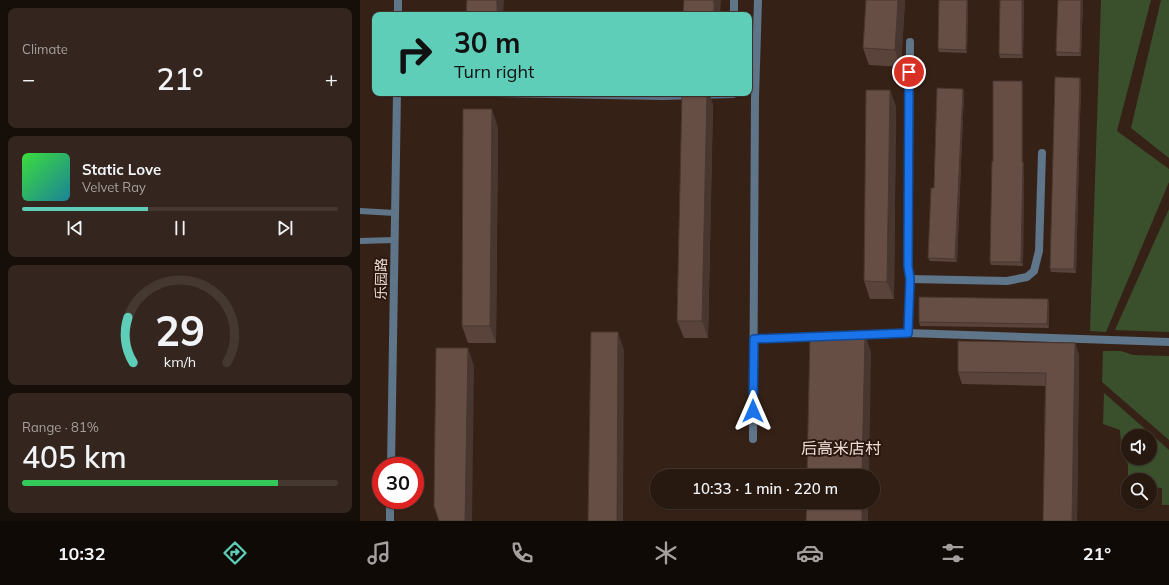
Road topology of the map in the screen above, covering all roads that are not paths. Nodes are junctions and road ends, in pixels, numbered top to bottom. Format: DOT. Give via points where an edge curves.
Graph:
graph roads {
  1 [pos="398,0"];
  2 [pos="734,0"];
  3 [pos="758,0"];
  4 [pos="398,12"];
  5 [pos="734,12"];
  6 [pos="910,42"];
  7 [pos="397,96"];
  8 [pos="1042,153"];
  9 [pos="360,211"];
  10 [pos="395,214"];
  11 [pos="394,240"];
  12 [pos="360,241"];
  13 [pos="910,279"];
  14 [pos="908,333"];
  15 [pos="846,335"];
  16 [pos="831,336"];
  17 [pos="754,339"];
  18 [pos="1169,342"];
  19 [pos="753,440"];
  20 [pos="391,457"];
  21 [pos="390,509"];
  22 [pos="390,521"];
  1 -- 4 [label="street"];
  2 -- 5 [label="street"];
  3 -- 17 [label="street"];
  6 -- 13 [label="street"];
  7 -- 10 [label="street, 乐园路"];
  8 -- 13 [label="street" via="1039,251 1034,271 1027,277 1007,281"];
  9 -- 10 [label="lane"];
  10 -- 11 [label="street, 乐园路"];
  11 -- 12 [label="lane"];
  11 -- 20 [label="street, 乐园路"];
  13 -- 14 [label="street"];
  14 -- 15 [label="street"];
  14 -- 18 [label="street"];
  16 -- 17 [label="street"];
  17 -- 19 [label="street"];
  21 -- 22 [label="street"];
}
